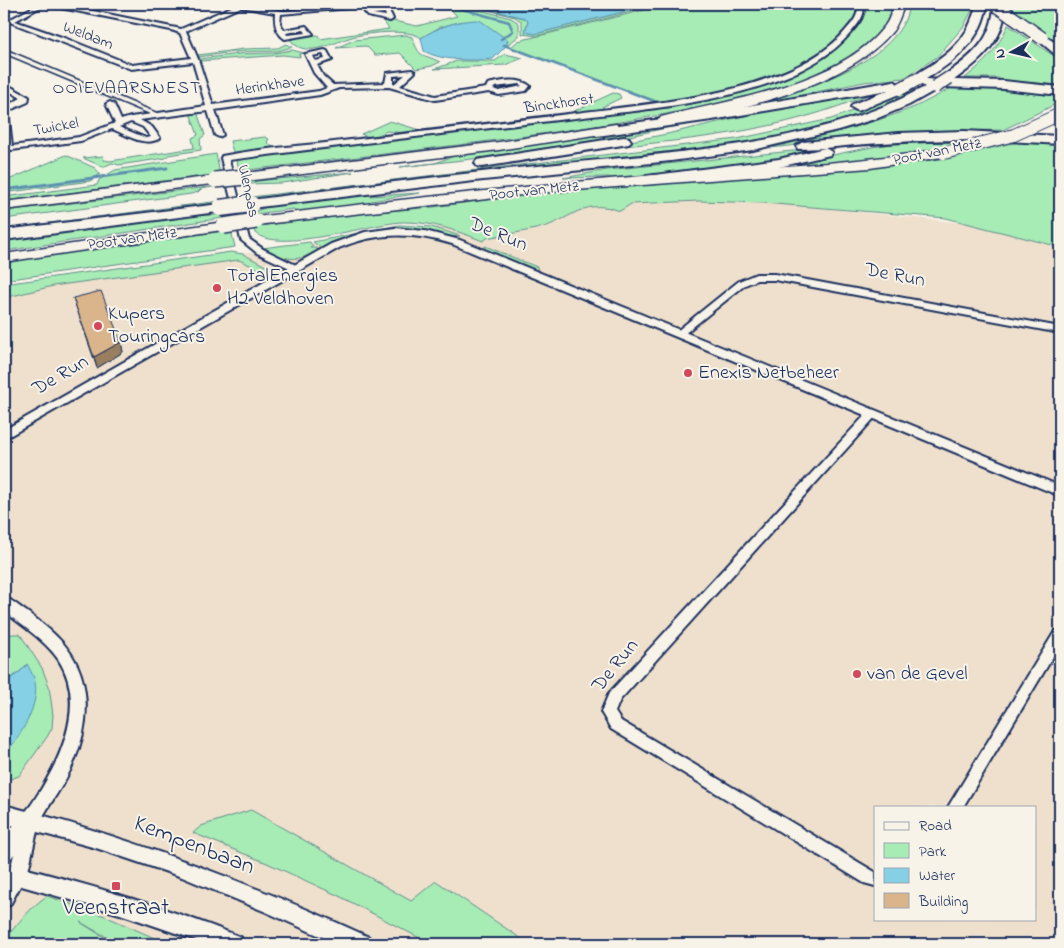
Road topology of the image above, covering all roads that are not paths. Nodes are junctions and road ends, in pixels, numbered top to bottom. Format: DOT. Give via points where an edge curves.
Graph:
graph roads {
  1 [pos="43,4"];
  2 [pos="51,4"];
  3 [pos="241,4"];
  4 [pos="860,4"];
  5 [pos="900,4"];
  6 [pos="982,4"];
  7 [pos="994,4"];
  8 [pos="1000,4"];
  9 [pos="368,12"];
  10 [pos="278,13"];
  11 [pos="181,31"];
  12 [pos="282,32"];
  13 [pos="4,52"];
  14 [pos="1060,52"];
  15 [pos="195,60"];
  16 [pos="312,64"];
  17 [pos="4,85"];
  18 [pos="332,88"];
  19 [pos="489,90"];
  20 [pos="1060,91"];
  21 [pos="110,104"];
  22 [pos="779,104"];
  23 [pos="210,108"];
  24 [pos="4,110"];
  25 [pos="1060,114"];
  26 [pos="157,115"];
  27 [pos="131,118"];
  28 [pos="115,124"];
  29 [pos="597,132"];
  30 [pos="219,135"];
  31 [pos="898,138"];
  32 [pos="1060,140"];
  33 [pos="6,148"];
  34 [pos="709,152"];
  35 [pos="944,153"];
  36 [pos="225,158"];
  37 [pos="440,172"];
  38 [pos="647,180"];
  39 [pos="250,199"];
  40 [pos="219,203"];
  41 [pos="4,206"];
  42 [pos="4,226"];
  43 [pos="4,236"];
  44 [pos="4,258"];
  45 [pos="297,268"];
  46 [pos="1060,330"];
  47 [pos="680,333"];
  48 [pos="873,414"];
  49 [pos="4,435"];
  50 [pos="1060,491"];
  51 [pos="4,603"];
  52 [pos="1060,634"];
  53 [pos="956,806"];
  54 [pos="4,814"];
  55 [pos="32,821"];
  56 [pos="4,852"];
  57 [pos="11,874"];
  58 [pos="874,879"];
  59 [pos="4,900"];
  60 [pos="233,944"];
  61 [pos="360,944"];
  1 -- 15 [label="street, Weldam" via="10,21 131,68"];
  2 -- 11 [label="street"];
  3 -- 10 [label="street"];
  3 -- 11 [label="street"];
  4 -- 36 [label="street, Binckhorst" via="861,11 849,32 834,46 802,66 770,79 701,98"];
  5 -- 29 [label="highway" via="892,24 863,53 804,84 731,106"];
  6 -- 37 [label="highway, Poot van Metz, bridge" via="977,23 964,44 940,66 871,102 828,116 737,137"];
  7 -- 14 [label="highway, bridge"];
  8 -- 34 [label="highway, Poot van Metz, bridge" via="999,21 979,55 935,88 840,126 780,141"];
  9 -- 10 [label="street" via="363,5 357,4"];
  10 -- 12 [label="street" via="277,23"];
  11 -- 15 [label="street"];
  13 -- 26 [label="street"];
  15 -- 23 [label="street"];
  16 -- 18 [label="street, Herinkhave" via="322,80"];
  17 -- 24 [label="street" via="25,100"];
  18 -- 19 [label="street, Herinkhave" via="392,86 435,98"];
  18 -- 23 [label="street, Herinkhave" via="320,93"];
  20 -- 22 [label="highway" via="990,84 918,83 850,90"];
  21 -- 28 [label="street"];
  22 -- 29 [label="highway"];
  22 -- 37 [label="highway" via="640,138"];
  23 -- 26 [label="street, Twickel"];
  23 -- 30 [label="street"];
  24 -- 33 [label="street"];
  25 -- 35 [label="highway, Poot van Metz, bridge" via="1014,135"];
  26 -- 27 [label="street, Twickel"];
  27 -- 28 [label="street, Twickel"];
  27 -- 28 [label="street" via="154,132 156,138 145,140"];
  28 -- 33 [label="street, Twickel" via="81,140"];
  29 -- 41 [label="highway, bridge"];
  31 -- 32 [label="highway" via="975,135"];
  31 -- 34 [label="highway"];
  31 -- 38 [label="highway" via="779,163"];
  34 -- 39 [label="highway, Poot van Metz"];
  35 -- 38 [label="highway, Poot van Metz" via="857,165"];
  36 -- 45 [label="street, Ulenpas" via="244,240"];
  37 -- 39 [label="highway, Poot van Metz"];
  38 -- 44 [label="highway, Poot van Metz, bridge" via="256,221"];
  39 -- 40 [label="highway, Poot van Metz, bridge"];
  40 -- 42 [label="highway, Poot van Metz"];
  40 -- 43 [label="highway, Poot van Metz"];
  45 -- 47 [label="street, De Run" via="335,246 365,235 392,231 426,233 456,242"];
  45 -- 49 [label="street, De Run"];
  46 -- 47 [label="street, De Run" via="775,277 756,277 742,283"];
  47 -- 48 [label="street, De Run"];
  48 -- 50 [label="street, De Run"];
  48 -- 58 [label="street, De Run" via="614,697 608,712 616,725"];
  51 -- 55 [label="street" via="57,647 76,681 80,704 80,718 69,756"];
  52 -- 53 [label="street"];
  54 -- 55 [label="main road, Kempenbaan"];
  55 -- 56 [label="street"];
  55 -- 57 [label="street"];
  55 -- 61 [label="main road, Kempenbaan" via="91,836 193,871"];
  57 -- 59 [label="street"];
  57 -- 60 [label="main road" via="129,907"];
}
